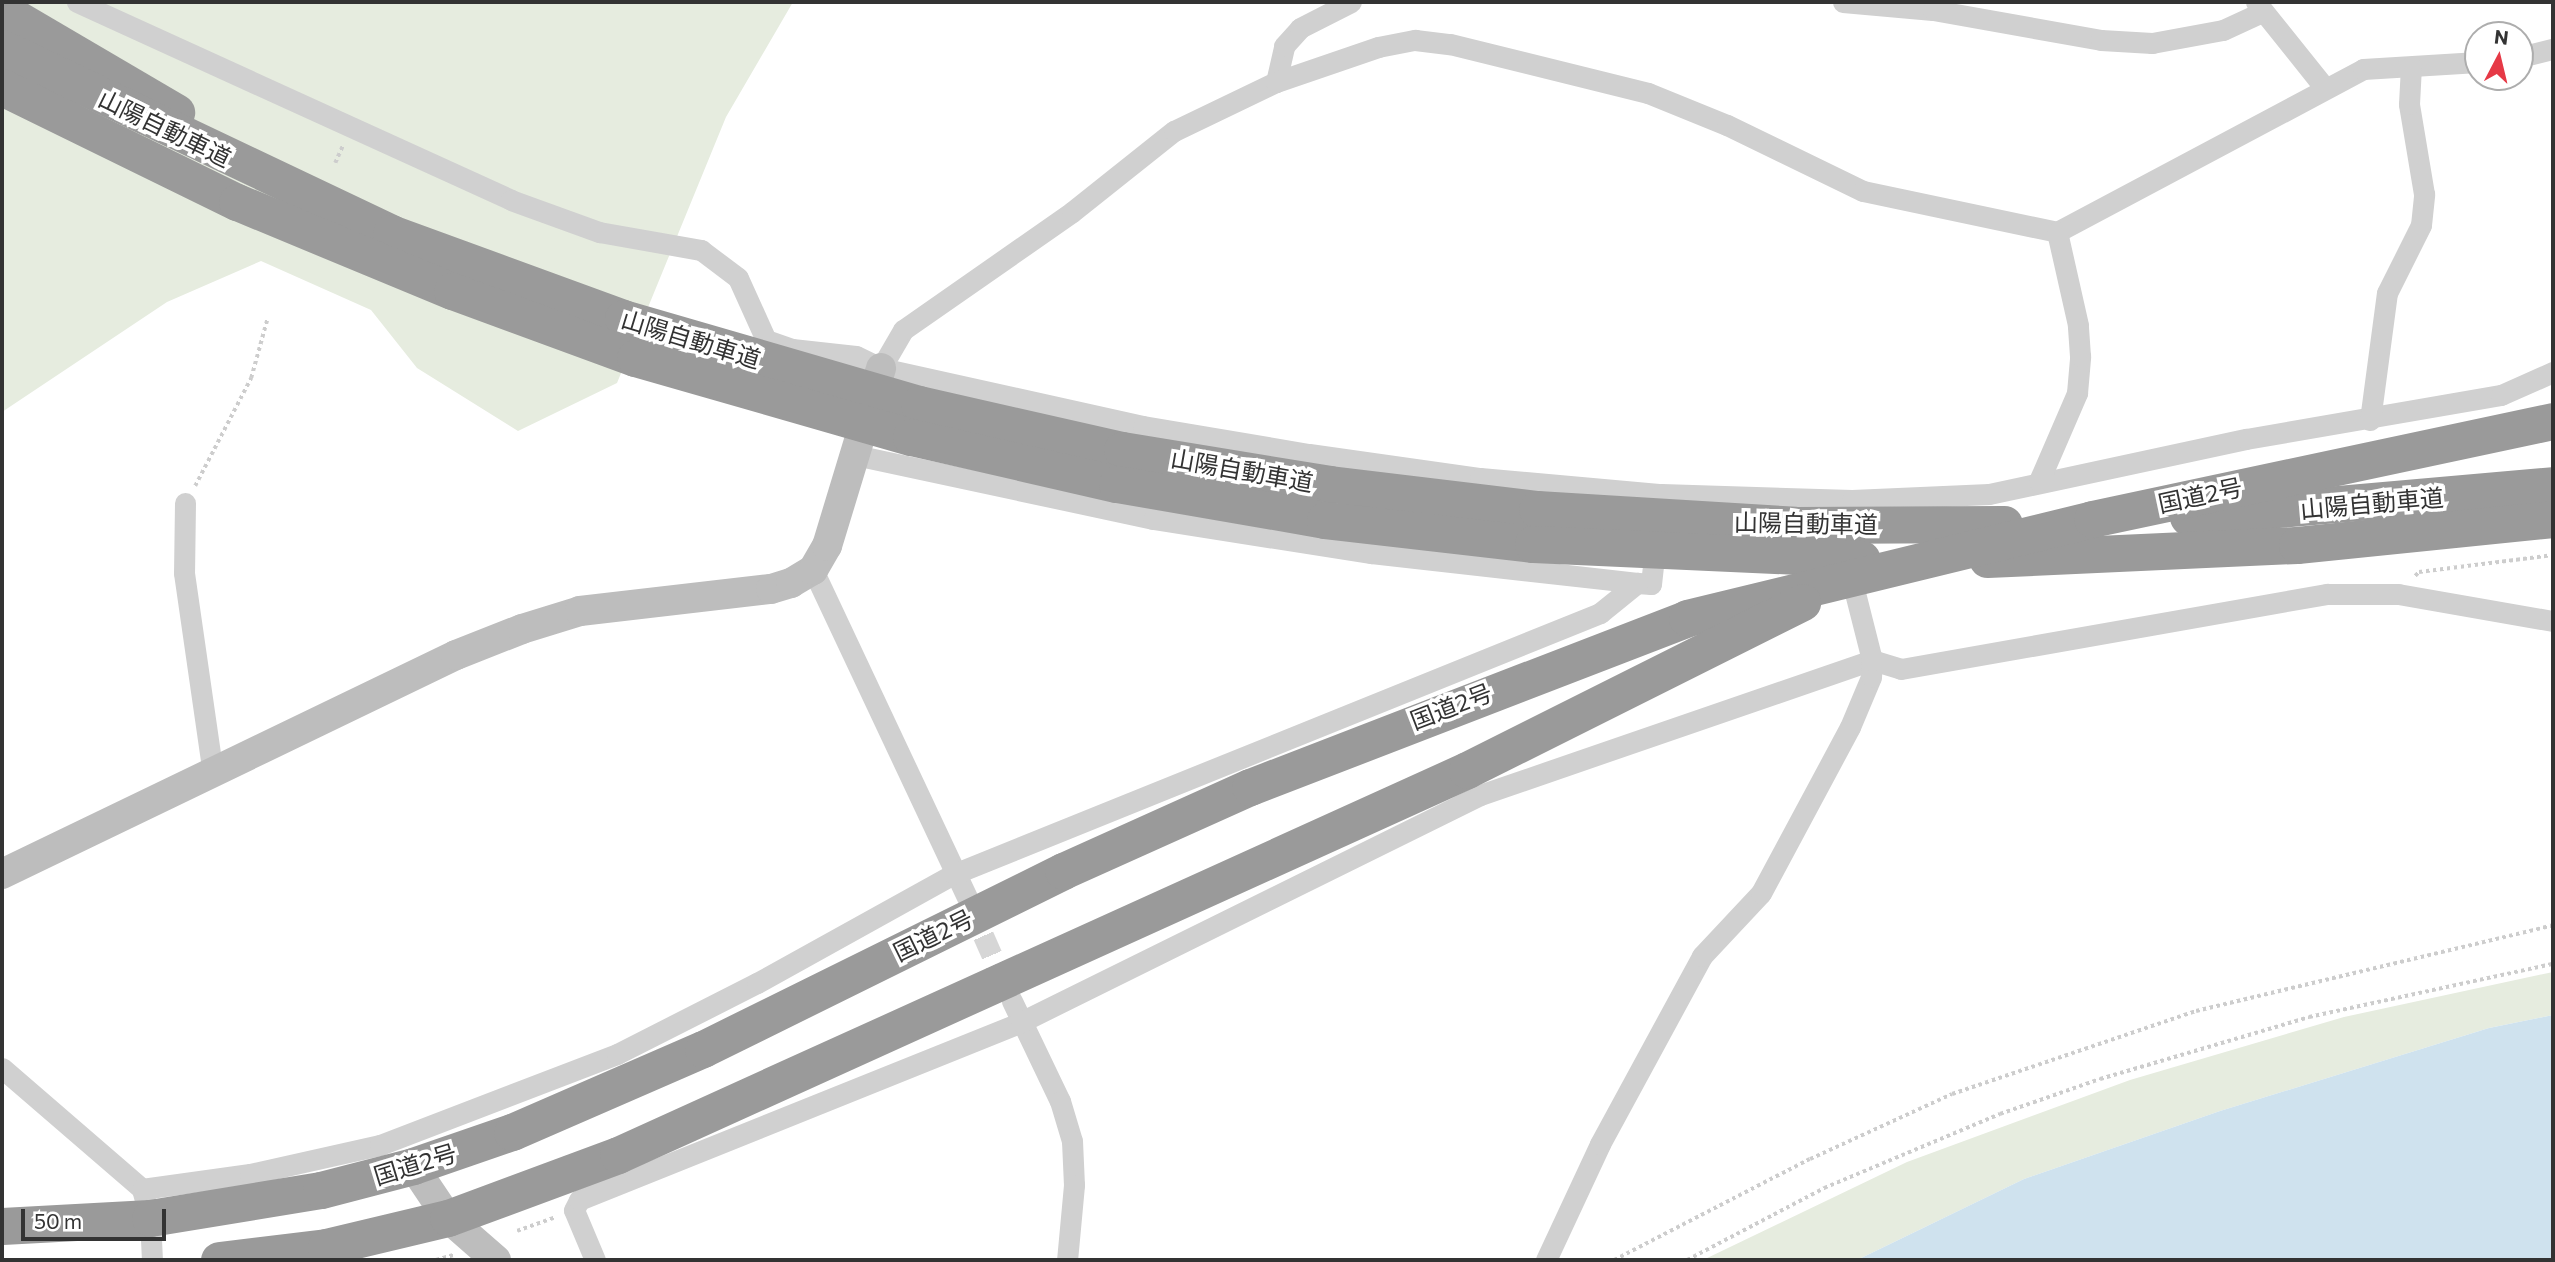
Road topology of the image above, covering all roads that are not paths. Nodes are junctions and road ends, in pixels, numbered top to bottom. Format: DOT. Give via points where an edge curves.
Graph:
graph roads {
  1 [pos="77,2"];
  2 [pos="1352,2"];
  3 [pos="1843,2"];
  4 [pos="2259,7"];
  5 [pos="2,10"];
  6 [pos="2,48"];
  7 [pos="2553,49"];
  8 [pos="2534,54"];
  9 [pos="2464,63"];
  10 [pos="2411,67"];
  11 [pos="1276,82"];
  12 [pos="2325,88"];
  13 [pos="2,89"];
  14 [pos="312,198"];
  15 [pos="2057,232"];
  16 [pos="881,368"];
  17 [pos="2553,372"];
  18 [pos="2545,419"];
  19 [pos="2370,420"];
  20 [pos="855,455"];
  21 [pos="2039,481"];
  22 [pos="2553,485"];
  23 [pos="1661,494"];
  24 [pos="1852,500"];
  25 [pos="186,503"];
  26 [pos="2553,519"];
  27 [pos="813,570"];
  28 [pos="1849,576"];
  29 [pos="1637,583"];
  30 [pos="2553,621"];
  31 [pos="1872,660"];
  32 [pos="213,775"];
  33 [pos="2,874"];
  34 [pos="954,874"];
  35 [pos="967,898"];
  36 [pos="1012,1001"];
  37 [pos="1021,1022"];
  38 [pos="2,1068"];
  39 [pos="413,1166"];
  40 [pos="146,1203"];
  41 [pos="448,1218"];
  42 [pos="2,1226"];
  43 [pos="152,1260"];
  44 [pos="219,1260"];
  45 [pos="496,1260"];
  46 [pos="595,1260"];
  47 [pos="1067,1260"];
  48 [pos="1546,1260"];
  1 -- 16 [label="street" via="512,200 599,232 701,250 738,278 766,340 792,349 856,356"];
  2 -- 11 [label="street" via="1300,28 1284,46"];
  3 -- 4 [label="street" via="1933,10 2101,40 2152,43 2223,30"];
  4 -- 12 [label="street"];
  5 -- 14 [label="highway" via="143,90"];
  6 -- 14 [label="highway, 山陽自動車道"];
  7 -- 8 [label="street"];
  9 -- 10 [label="street"];
  10 -- 12 [label="street" via="2363,69"];
  10 -- 19 [label="street" via="2409,104 2424,194 2421,225 2387,293"];
  11 -- 15 [label="street" via="1378,47 1415,40 1450,44 1648,93 1727,125 1863,191"];
  11 -- 16 [label="street" via="1157,143 1072,212 904,330"];
  12 -- 15 [label="street"];
  13 -- 26 [label="highway, 山陽自動車道" via="237,202 452,291 635,358 786,405 1117,484 1325,520 1533,544 1797,559 2064,558 2297,545"];
  14 -- 22 [label="highway, 山陽自動車道" via="391,233 623,318 919,404 1122,450 1330,484 1538,509 1795,525 1994,525 2189,517"];
  15 -- 21 [label="street" via="2078,325 2079,368 2077,393 2064,430"];
  16 -- 20 [label="street"];
  16 -- 23 [label="street" via="1143,426 1309,454 1480,478"];
  17 -- 19 [label="street" via="2501,395"];
  18 -- 28 [label="highway, 国道2号"];
  19 -- 21 [label="street" via="2246,439"];
  20 -- 27 [label="street" via="827,547"];
  20 -- 29 [label="street" via="1153,519 1371,553"];
  21 -- 24 [label="street" via="1989,495"];
  23 -- 24 [label="street"];
  23 -- 29 [label="street" via="1651,584"];
  24 -- 28 [label="street"];
  25 -- 32 [label="street" via="184,573"];
  27 -- 32 [label="street" via="771,589 580,611 522,629 456,655"];
  27 -- 34 [label="street"];
  28 -- 31 [label="street"];
  28 -- 39 [label="highway, 国道2号" via="1687,618 1250,787 1063,872 606,1094"];
  28 -- 41 [label="highway, 国道2号" via="1454,776 631,1149"];
  29 -- 34 [label="street" via="1600,613"];
  30 -- 31 [label="street" via="2398,594 2327,594 1901,669"];
  31 -- 37 [label="street" via="1480,795"];
  31 -- 48 [label="street" via="1871,677 1850,727 1761,892 1702,956 1600,1144"];
  32 -- 33 [label="street"];
  34 -- 35 [label="street"];
  34 -- 40 [label="street" via="757,984 617,1054 452,1121"];
  36 -- 37 [label="street"];
  37 -- 46 [label="street" via="579,1200 574,1210"];
  37 -- 47 [label="street" via="1060,1101 1072,1141"];
  38 -- 40 [label="street"];
  39 -- 40 [label="highway, 国道2号" via="321,1191"];
  39 -- 41 [label="street"];
  40 -- 42 [label="highway, 国道2号"];
  40 -- 43 [label="street"];
  41 -- 44 [label="highway, 国道2号" via="326,1247"];
  41 -- 45 [label="street"];
}
